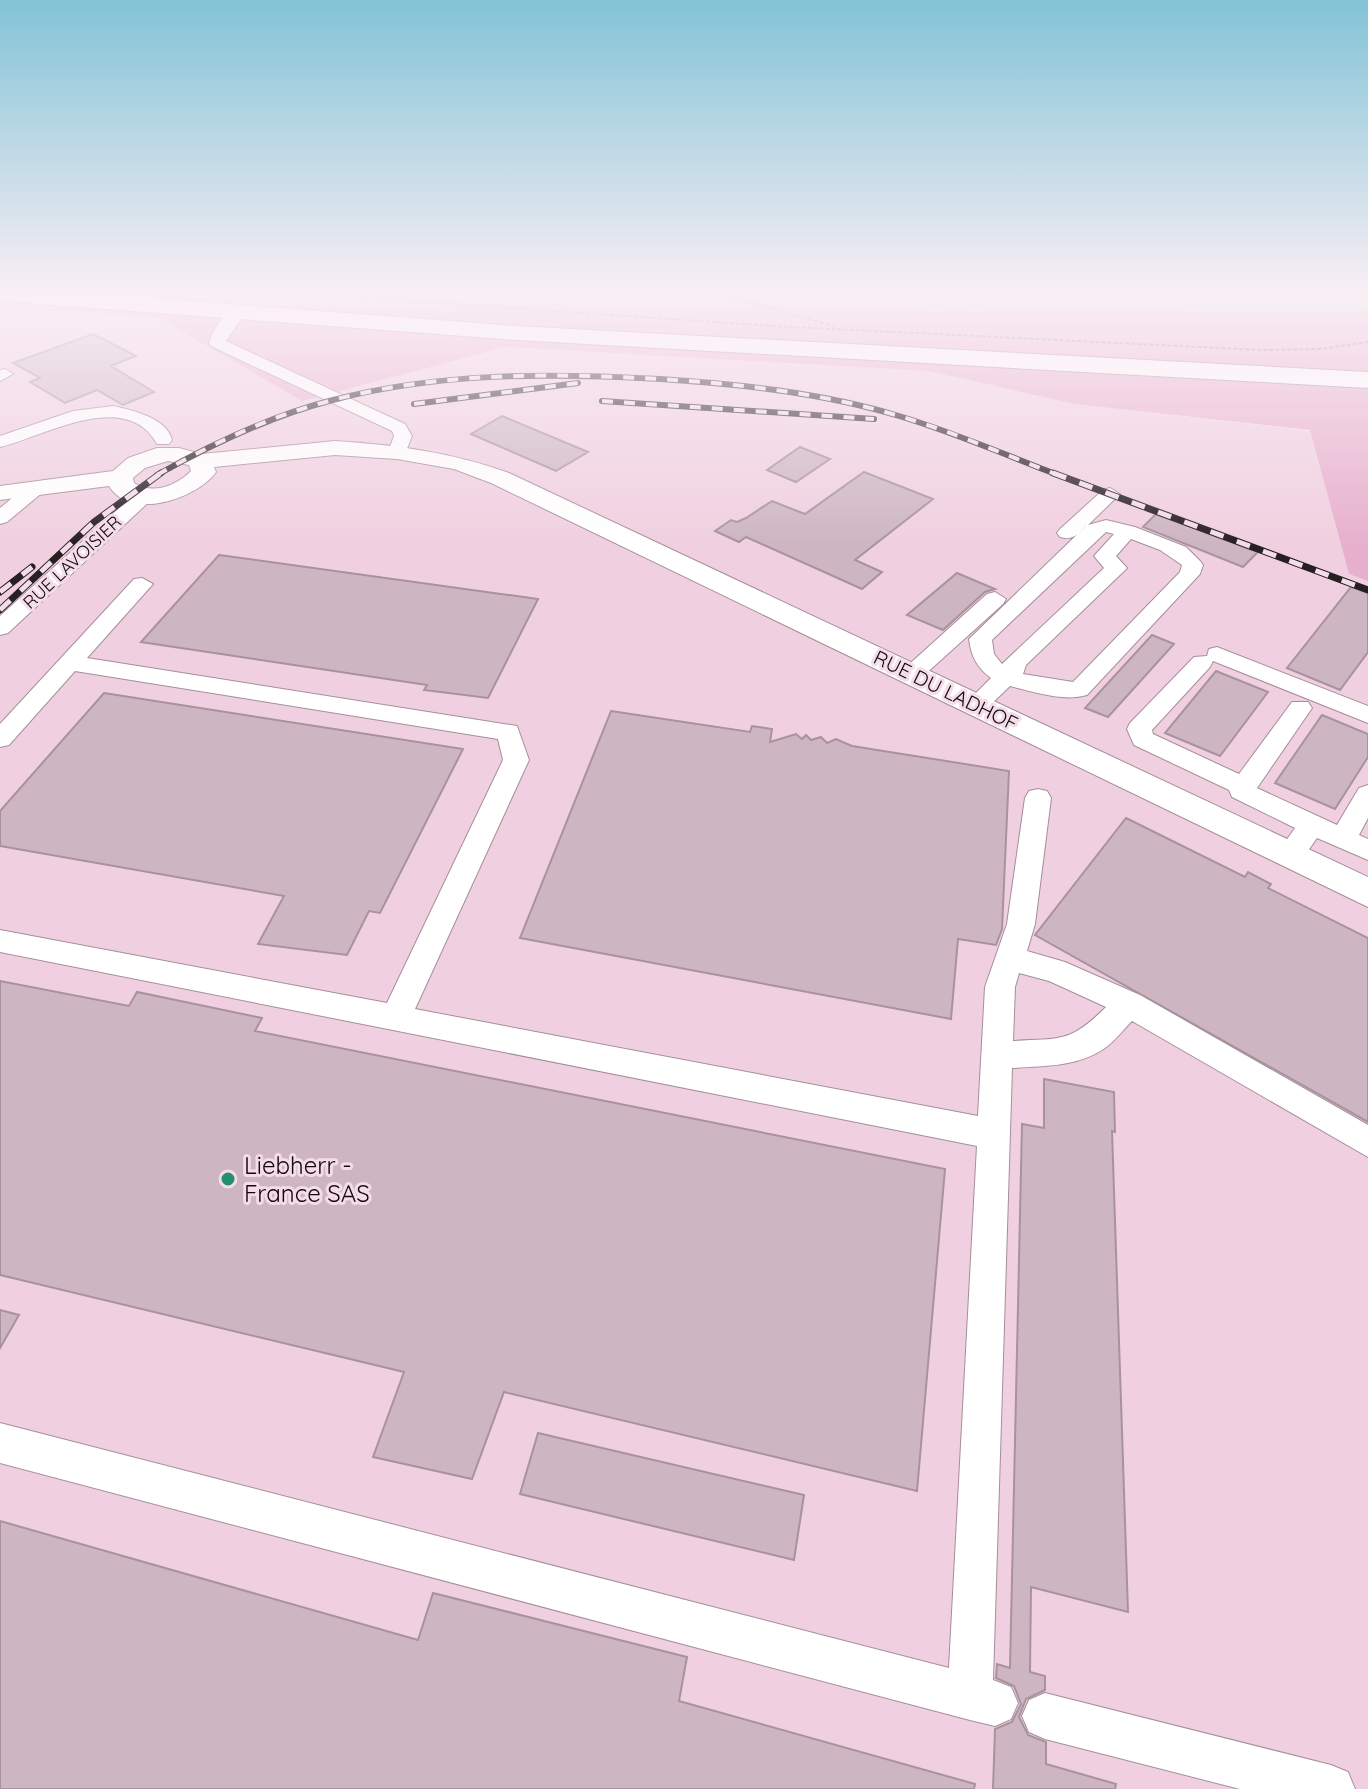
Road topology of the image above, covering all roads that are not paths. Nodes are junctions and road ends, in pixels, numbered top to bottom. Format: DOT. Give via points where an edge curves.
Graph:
graph roads {
  1 [pos="289,376"];
  2 [pos="1299,376"];
  3 [pos="1368,380"];
  4 [pos="6,439"];
  5 [pos="164,450"];
  6 [pos="397,452"];
  7 [pos="202,466"];
  8 [pos="120,477"];
  9 [pos="36,488"];
  10 [pos="523,489"];
  11 [pos="0,493"];
  12 [pos="1110,494"];
  13 [pos="144,496"];
  14 [pos="0,518"];
  15 [pos="1128,531"];
  16 [pos="142,584"];
  17 [pos="0,628"];
  18 [pos="70,663"];
  19 [pos="913,673"];
  20 [pos="1005,678"];
  21 [pos="977,704"];
  22 [pos="1300,708"];
  23 [pos="1368,715"];
  24 [pos="0,739"];
  25 [pos="1244,787"];
  26 [pos="1368,794"];
  27 [pos="1038,798"];
  28 [pos="1312,825"];
  29 [pos="1343,839"];
  30 [pos="1368,850"];
  31 [pos="1290,855"];
  32 [pos="1368,893"];
  33 [pos="0,941"];
  34 [pos="1009,959"];
  35 [pos="1129,1004"];
  36 [pos="395,1018"];
  37 [pos="997,1056"];
  38 [pos="993,1134"];
  39 [pos="1368,1142"];
  40 [pos="0,1443"];
  41 [pos="1045,1716"];
  42 [pos="1331,1789"];
  1 -- 6 [label="street" via="399,428 403,436"];
  2 -- 3 [label="highway"];
  4 -- 5 [label="street" via="77,415 114,413"];
  5 -- 7 [label="main road"];
  5 -- 8 [label="main road"];
  6 -- 7 [label="main road, RUE DU LADHOF" via="312,449"];
  6 -- 10 [label="main road, RUE DU LADHOF" via="459,463"];
  7 -- 10 [label="main road, RUE DU LADHOF" via="352,455 396,458 455,467"];
  7 -- 13 [label="main road" via="186,488"];
  8 -- 9 [label="main road"];
  8 -- 13 [label="main road" via="129,493"];
  9 -- 11 [label="main road"];
  9 -- 14 [label="street"];
  10 -- 19 [label="main road, RUE DU LADHOF"];
  12 -- 19 [label="street"];
  13 -- 17 [label="street, RUE LAVOISIER"];
  15 -- 20 [label="street" via="1104,556 1116,568 1014,663"];
  15 -- 20 [label="street" via="1095,529 980,639 985,660"];
  15 -- 20 [label="street" via="1183,554 1193,565 1189,574 1079,690"];
  16 -- 18 [label="street"];
  18 -- 24 [label="street"];
  18 -- 36 [label="street" via="508,732 516,760"];
  19 -- 21 [label="main road, RUE DU LADHOF"];
  20 -- 21 [label="street"];
  21 -- 31 [label="main road, RUE DU LADHOF"];
  22 -- 25 [label="street"];
  23 -- 25 [label="street" via="1209,658 1139,729 1143,739"];
  25 -- 28 [label="street" via="1241,791"];
  26 -- 29 [label="street"];
  27 -- 34 [label="street" via="1021,924"];
  28 -- 29 [label="street"];
  28 -- 31 [label="street"];
  29 -- 30 [label="street"];
  31 -- 32 [label="main road, RUE DU LADHOF"];
  33 -- 36 [label="street"];
  34 -- 35 [label="street" via="1055,970"];
  34 -- 37 [label="street" via="1000,987"];
  35 -- 37 [label="street" via="1094,1039 1067,1051"];
  35 -- 39 [label="street"];
  36 -- 38 [label="street"];
  37 -- 38 [label="street"];
  38 -- 40 [label="street" via="983,1700"];
  41 -- 42 [label="street"];
}
